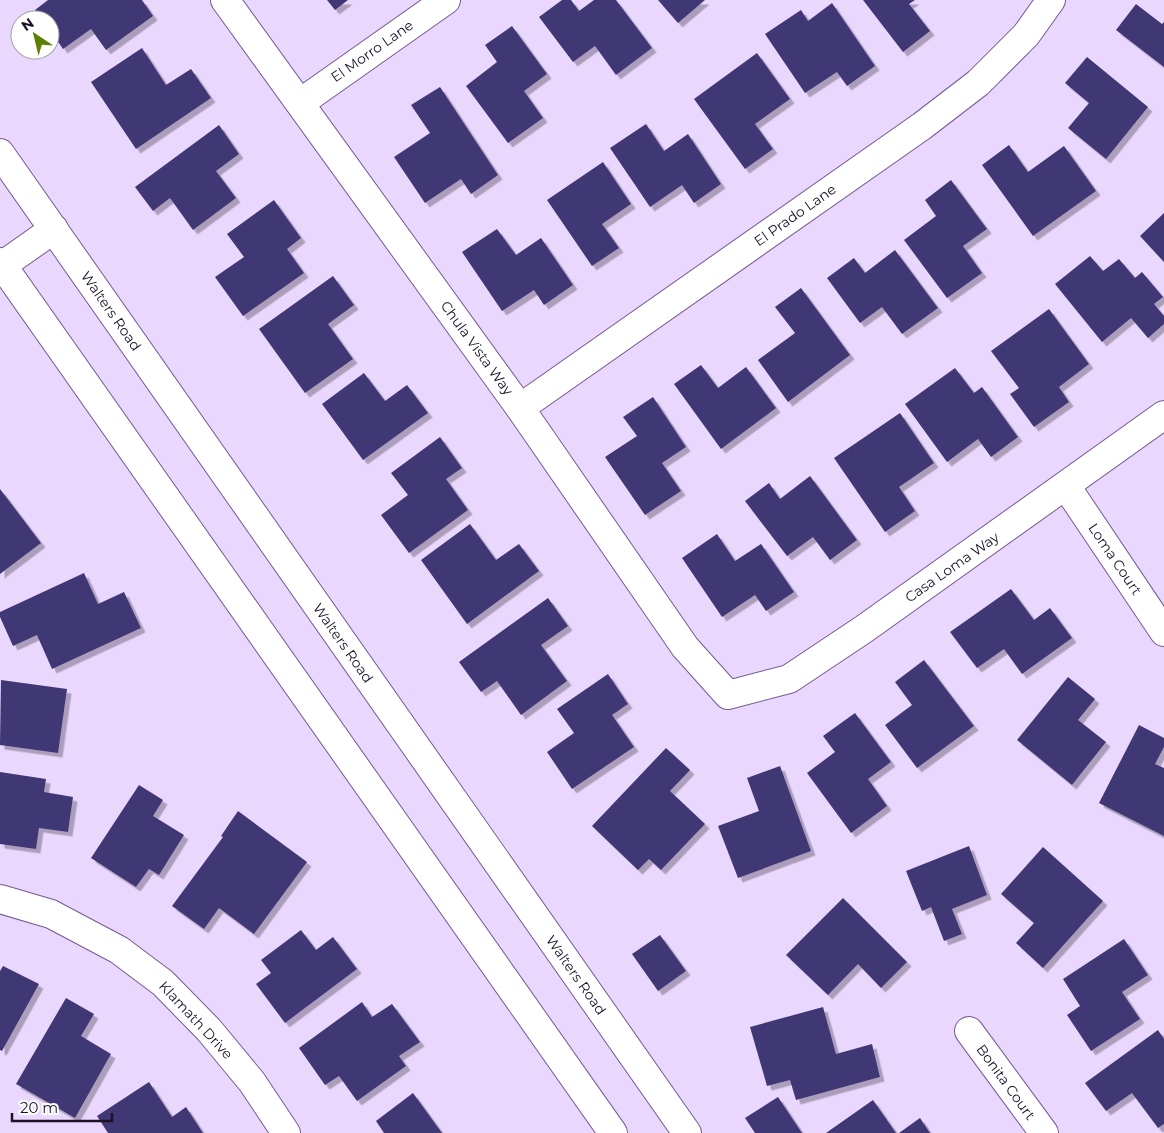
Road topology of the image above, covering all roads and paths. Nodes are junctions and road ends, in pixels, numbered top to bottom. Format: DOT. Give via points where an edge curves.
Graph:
graph roads {
  1 [pos="225,0"];
  2 [pos="446,0"];
  3 [pos="1050,0"];
  4 [pos="300,103"];
  5 [pos="0,153"];
  6 [pos="54,229"];
  7 [pos="1,265"];
  8 [pos="520,408"];
  9 [pos="1164,415"];
  10 [pos="1066,486"];
  11 [pos="1164,632"];
  12 [pos="728,695"];
  13 [pos="0,899"];
  14 [pos="969,1031"];
  15 [pos="286,1133"];
  16 [pos="613,1133"];
  17 [pos="687,1133"];
  18 [pos="1044,1133"];
  1 -- 4 [label="street, Chula Vista Way"];
  2 -- 4 [label="street, El Morro Lane"];
  3 -- 8 [label="street, El Prado Lane" via="1026,35 984,76 922,126"];
  4 -- 8 [label="street, Chula Vista Way"];
  5 -- 6 [label="street, Walters Road"];
  6 -- 7 [label="street"];
  6 -- 17 [label="street, Walters Road"];
  7 -- 16 [label="street"];
  8 -- 12 [label="street, Chula Vista Way" via="685,647"];
  9 -- 10 [label="street, Casa Loma Way"];
  10 -- 11 [label="street, Loma Court"];
  10 -- 12 [label="street, Casa Loma Way" via="789,679"];
  13 -- 15 [label="street, Klamath Drive" via="50,914 119,950 164,983 252,1082"];
  14 -- 18 [label="street, Bonita Court"];
}
